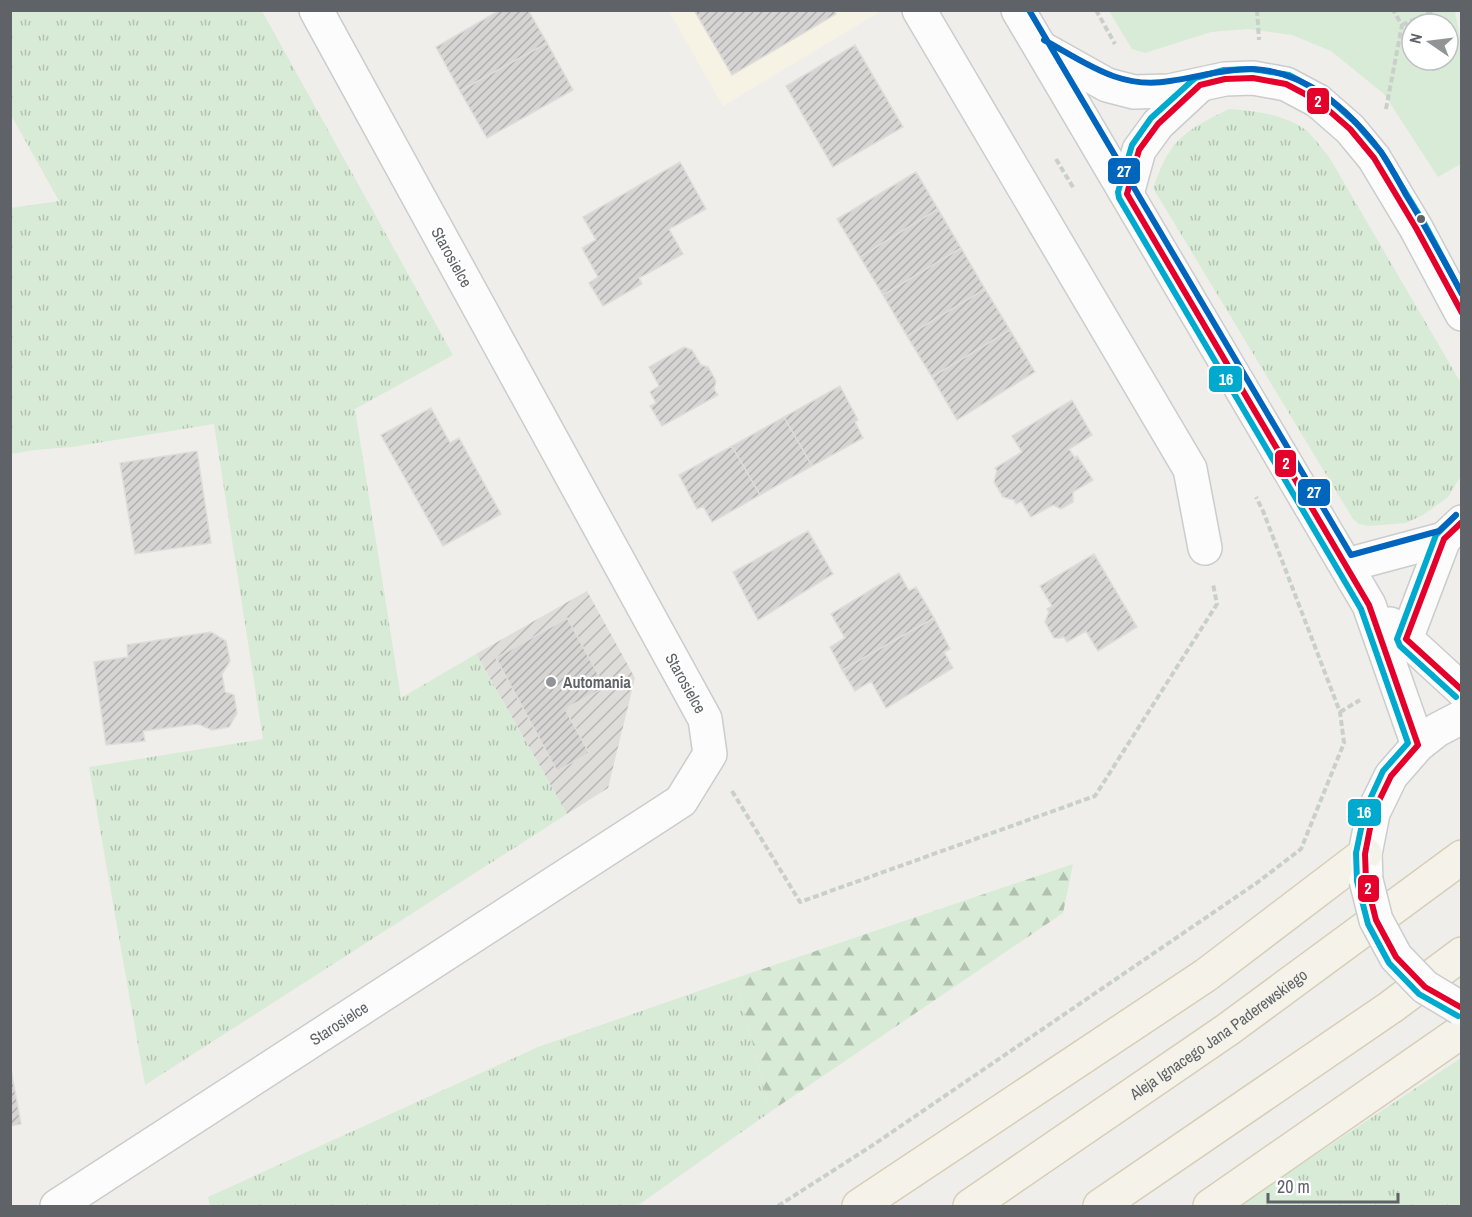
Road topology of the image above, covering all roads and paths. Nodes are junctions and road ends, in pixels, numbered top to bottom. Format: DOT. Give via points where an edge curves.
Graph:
graph roads {
  1 [pos="316,10"];
  2 [pos="919,10"];
  3 [pos="1018,10"];
  4 [pos="1257,10"];
  5 [pos="1400,35"];
  6 [pos="1259,42"];
  7 [pos="1040,48"];
  8 [pos="1200,85"];
  9 [pos="1385,113"];
  10 [pos="1127,194"];
  11 [pos="1461,314"];
  12 [pos="1263,511"];
  13 [pos="1453,531"];
  14 [pos="1205,548"];
  15 [pos="1347,565"];
  16 [pos="1370,605"];
  17 [pos="1406,639"];
  18 [pos="1461,690"];
  19 [pos="1461,717"];
  20 [pos="1418,744"];
  21 [pos="710,754"];
  22 [pos="1461,857"];
  23 [pos="1365,867"];
  24 [pos="1461,954"];
  25 [pos="1461,1016"];
  26 [pos="57,1206"];
  27 [pos="778,1206"];
  28 [pos="859,1206"];
  29 [pos="970,1206"];
  30 [pos="1100,1206"];
  31 [pos="1210,1206"];
  1 -- 21 [label="street, Starosielce" via="705,719"];
  2 -- 14 [label="street" via="1190,469"];
  3 -- 7 [label="street"];
  4 -- 6 [label="path"];
  5 -- 9 [label="path"];
  7 -- 8 [label="street" via="1107,85 1134,92"];
  7 -- 10 [label="street"];
  8 -- 10 [label="street" via="1158,124 1139,150"];
  8 -- 11 [label="street" via="1253,78 1286,84 1318,101 1350,129 1374,158 1416,228"];
  10 -- 15 [label="street"];
  12 -- 27 [label="path" via="1340,712 1344,743 1301,849 873,1145"];
  13 -- 15 [label="street"];
  13 -- 17 [label="street"];
  14 -- 21 [label="path" via="1217,604 1095,796 800,902"];
  15 -- 16 [label="street"];
  16 -- 17 [label="street"];
  16 -- 20 [label="street"];
  17 -- 18 [label="street"];
  19 -- 20 [label="street"];
  20 -- 23 [label="street" via="1391,776 1372,813"];
  21 -- 26 [label="street, Starosielce" via="681,801"];
  22 -- 29 [label="main road, Aleja Ignacego Jana Paderewskiego" via="1227,1030"];
  23 -- 25 [label="street, bridge" via="1376,920 1396,957"];
  23 -- 28 [label="main road"];
  24 -- 30 [label="main road" via="1391,1007"];
  25 -- 31 [label="main road"];
}
